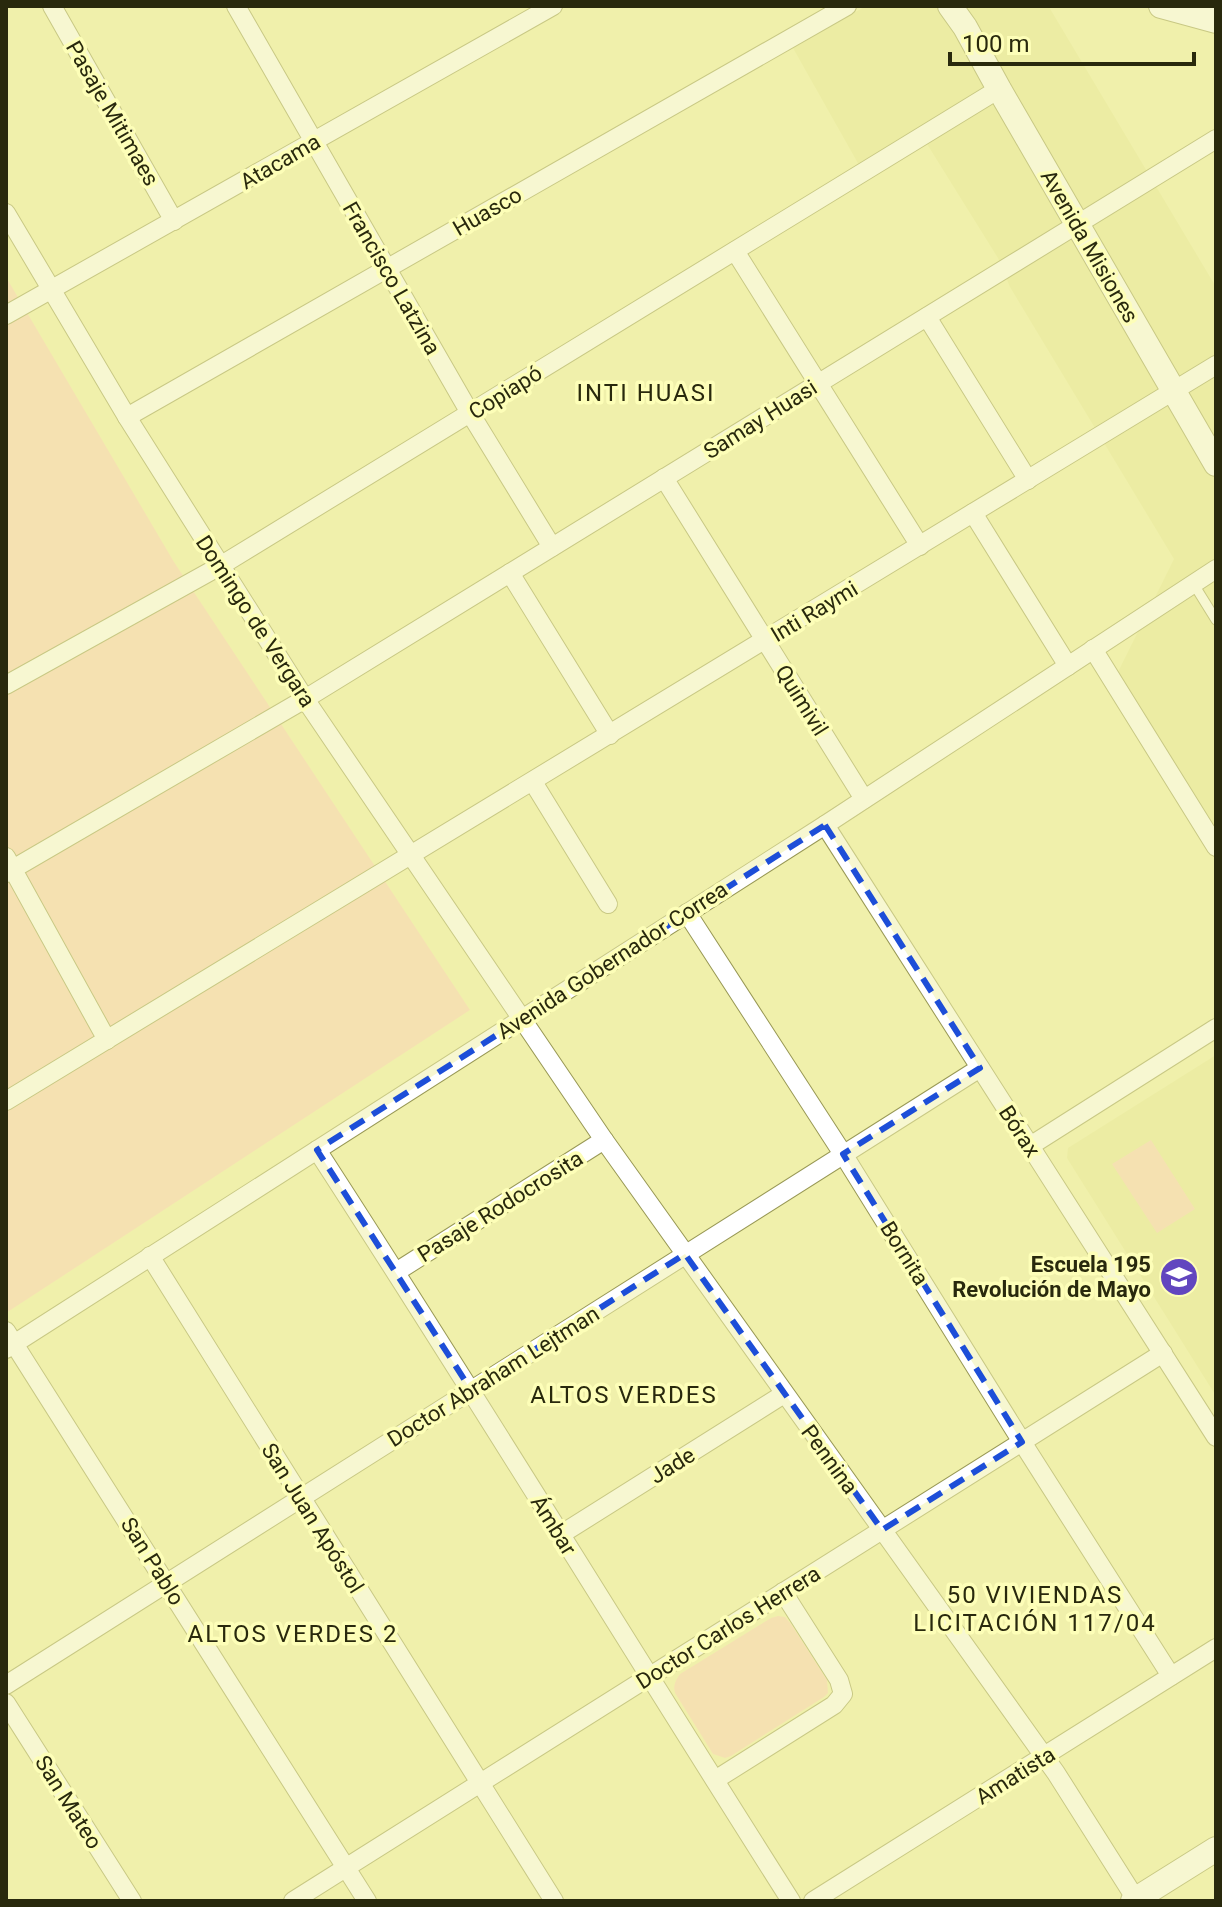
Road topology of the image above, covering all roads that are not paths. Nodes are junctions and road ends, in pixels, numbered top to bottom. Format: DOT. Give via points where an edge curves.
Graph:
graph roads {
  1 [pos="52,6"];
  2 [pos="236,6"];
  3 [pos="553,6"];
  4 [pos="847,6"];
  5 [pos="950,6"];
  6 [pos="1161,6"];
  7 [pos="962,17"];
  8 [pos="1216,21"];
  9 [pos="999,89"];
  10 [pos="1216,139"];
  11 [pos="314,141"];
  12 [pos="6,213"];
  13 [pos="174,221"];
  14 [pos="1078,224"];
  15 [pos="735,251"];
  16 [pos="387,269"];
  17 [pos="51,290"];
  18 [pos="6,315"];
  19 [pos="927,317"];
  20 [pos="1216,365"];
  21 [pos="818,383"];
  22 [pos="1173,391"];
  23 [pos="470,413"];
  24 [pos="127,417"];
  25 [pos="1216,464"];
  26 [pos="664,478"];
  27 [pos="1028,480"];
  28 [pos="973,513"];
  29 [pos="920,546"];
  30 [pos="552,547"];
  31 [pos="220,566"];
  32 [pos="1216,569"];
  33 [pos="510,573"];
  34 [pos="1193,583"];
  35 [pos="1216,620"];
  36 [pos="765,640"];
  37 [pos="1093,649"];
  38 [pos="1068,666"];
  39 [pos="6,685"];
  40 [pos="305,699"];
  41 [pos="610,735"];
  42 [pos="533,782"];
  43 [pos="864,799"];
  44 [pos="825,825"];
  45 [pos="1216,847"];
  46 [pos="411,856"];
  47 [pos="8,866"];
  48 [pos="608,904"];
  49 [pos="687,913"];
  50 [pos="521,1019"];
  51 [pos="1216,1028"];
  52 [pos="107,1040"];
  53 [pos="980,1068"];
  54 [pos="6,1101"];
  55 [pos="604,1140"];
  56 [pos="1030,1146"];
  57 [pos="317,1150"];
  58 [pos="843,1154"];
  59 [pos="685,1254"];
  60 [pos="150,1256"];
  61 [pos="396,1272"];
  62 [pos="9,1341"];
  63 [pos="1163,1353"];
  64 [pos="471,1390"];
  65 [pos="784,1394"];
  66 [pos="1216,1437"];
  67 [pos="1022,1442"];
  68 [pos="300,1498"];
  69 [pos="882,1530"];
  70 [pos="560,1535"];
  71 [pos="167,1583"];
  72 [pos="783,1592"];
  73 [pos="1216,1648"];
  74 [pos="1171,1676"];
  75 [pos="649,1677"];
  76 [pos="6,1685"];
  77 [pos="6,1703"];
  78 [pos="1043,1757"];
  79 [pos="715,1780"];
  80 [pos="480,1783"];
  81 [pos="1216,1849"];
  82 [pos="346,1867"];
  83 [pos="837,1895"];
  84 [pos="1135,1900"];
  85 [pos="132,1901"];
  86 [pos="293,1901"];
  87 [pos="367,1901"];
  88 [pos="554,1901"];
  89 [pos="791,1901"];
  90 [pos="813,1901"];
  1 -- 13 [label="street, Pasaje Mitimaes"];
  2 -- 11 [label="street, Francisco Latzina"];
  3 -- 11 [label="street, Atacama"];
  4 -- 16 [label="street, Huasco"];
  5 -- 7 [label="main road, Avenida Misiones"];
  6 -- 8 [label="main road"];
  7 -- 9 [label="main road, Avenida Misiones"];
  9 -- 14 [label="main road, Avenida Misiones"];
  9 -- 15 [label="street, Copiapó"];
  10 -- 14 [label="street, Samay Huasi"];
  11 -- 13 [label="street, Atacama"];
  11 -- 16 [label="street, Francisco Latzina"];
  12 -- 17 [label="street, Domingo de Vergara"];
  13 -- 17 [label="street, Atacama"];
  14 -- 19 [label="street, Samay Huasi"];
  14 -- 22 [label="main road, Avenida Misiones"];
  15 -- 21 [label="street"];
  15 -- 23 [label="street, Copiapó"];
  16 -- 23 [label="street, Francisco Latzina"];
  16 -- 24 [label="street, Huasco"];
  17 -- 18 [label="street, Atacama"];
  17 -- 24 [label="street, Domingo de Vergara"];
  19 -- 21 [label="street, Samay Huasi"];
  19 -- 27 [label="street"];
  20 -- 22 [label="street, Inti Raymi"];
  21 -- 26 [label="street, Samay Huasi"];
  21 -- 29 [label="street"];
  22 -- 25 [label="main road, Avenida Misiones"];
  22 -- 27 [label="street, Inti Raymi"];
  23 -- 30 [label="street, Francisco Latzina"];
  23 -- 31 [label="street, Copiapó"];
  24 -- 31 [label="street, Domingo de Vergara"];
  26 -- 30 [label="street, Samay Huasi"];
  26 -- 36 [label="street, Quimivil"];
  27 -- 28 [label="street, Inti Raymi"];
  28 -- 29 [label="street, Inti Raymi"];
  28 -- 38 [label="street"];
  29 -- 36 [label="street, Inti Raymi"];
  30 -- 33 [label="street, Samay Huasi"];
  31 -- 39 [label="street, Copiapó"];
  31 -- 40 [label="street, Domingo de Vergara"];
  32 -- 34 [label="street, Avenida Gobernador Correa"];
  33 -- 40 [label="street, Samay Huasi"];
  33 -- 41 [label="street"];
  34 -- 35 [label="lane"];
  34 -- 37 [label="street, Avenida Gobernador Correa"];
  36 -- 41 [label="street, Inti Raymi"];
  36 -- 43 [label="street, Quimivil"];
  37 -- 38 [label="street, Avenida Gobernador Correa"];
  37 -- 45 [label="street"];
  38 -- 43 [label="street, Avenida Gobernador Correa"];
  40 -- 46 [label="street, Domingo de Vergara"];
  40 -- 47 [label="street, Samay Huasi"];
  41 -- 42 [label="street, Inti Raymi"];
  42 -- 46 [label="street, Inti Raymi"];
  42 -- 48 [label="street"];
  43 -- 44 [label="street, Avenida Gobernador Correa"];
  44 -- 49 [label="street, Avenida Gobernador Correa"];
  44 -- 53 [label="street, Bórax"];
  46 -- 50 [label="street, Domingo de Vergara"];
  46 -- 52 [label="street, Inti Raymi"];
  47 -- 52 [label="street"];
  49 -- 50 [label="street, Avenida Gobernador Correa"];
  49 -- 58 [label="street, Bornita"];
  50 -- 55 [label="street, Pennina"];
  50 -- 57 [label="street, Avenida Gobernador Correa"];
  51 -- 56 [label="street"];
  52 -- 54 [label="street, Inti Raymi"];
  53 -- 56 [label="street, Bórax"];
  53 -- 58 [label="street, Doctor Abraham Lejtman"];
  55 -- 59 [label="street, Pennina"];
  55 -- 61 [label="street, Pasaje Rodocrosita"];
  56 -- 63 [label="street, Bórax"];
  57 -- 60 [label="street, Avenida Gobernador Correa"];
  57 -- 61 [label="street, Ámbar"];
  58 -- 59 [label="street, Doctor Abraham Lejtman"];
  58 -- 67 [label="street, Bornita"];
  59 -- 64 [label="street, Doctor Abraham Lejtman"];
  59 -- 65 [label="street, Pennina"];
  60 -- 62 [label="street, Avenida Gobernador Correa"];
  60 -- 68 [label="street, San Juan Apóstol"];
  61 -- 64 [label="street, Ámbar"];
  62 -- 71 [label="street, San Pablo"];
  63 -- 66 [label="street, Bórax"];
  63 -- 67 [label="street, Doctor Carlos Herrera"];
  64 -- 68 [label="street, Doctor Abraham Lejtman"];
  64 -- 70 [label="street, Ámbar"];
  65 -- 69 [label="street, Pennina"];
  65 -- 70 [label="street, Jade"];
  67 -- 69 [label="street, Doctor Carlos Herrera"];
  67 -- 74 [label="street, Bornita"];
  68 -- 71 [label="street, Doctor Abraham Lejtman"];
  68 -- 80 [label="street, San Juan Apóstol"];
  69 -- 72 [label="street, Doctor Carlos Herrera"];
  69 -- 78 [label="street, Pennina"];
  70 -- 75 [label="street, Ámbar"];
  71 -- 76 [label="street, Doctor Abraham Lejtman"];
  71 -- 82 [label="street, San Pablo"];
  72 -- 75 [label="street, Doctor Carlos Herrera"];
  72 -- 79 [label="street" via="843,1694 834,1705"];
  73 -- 74 [label="street, Amatista"];
  74 -- 78 [label="street, Amatista"];
  75 -- 79 [label="street, Ámbar"];
  75 -- 80 [label="street, Doctor Carlos Herrera"];
  77 -- 85 [label="street, San Mateo"];
  78 -- 83 [label="street, Amatista"];
  78 -- 84 [label="street, Pennina"];
  79 -- 89 [label="street, Ámbar"];
  80 -- 82 [label="street, Doctor Carlos Herrera"];
  80 -- 88 [label="street, San Juan Apóstol"];
  81 -- 84 [label="main road"];
  82 -- 86 [label="street, Doctor Carlos Herrera"];
  82 -- 87 [label="street, San Pablo"];
  83 -- 90 [label="street, Amatista"];
}
